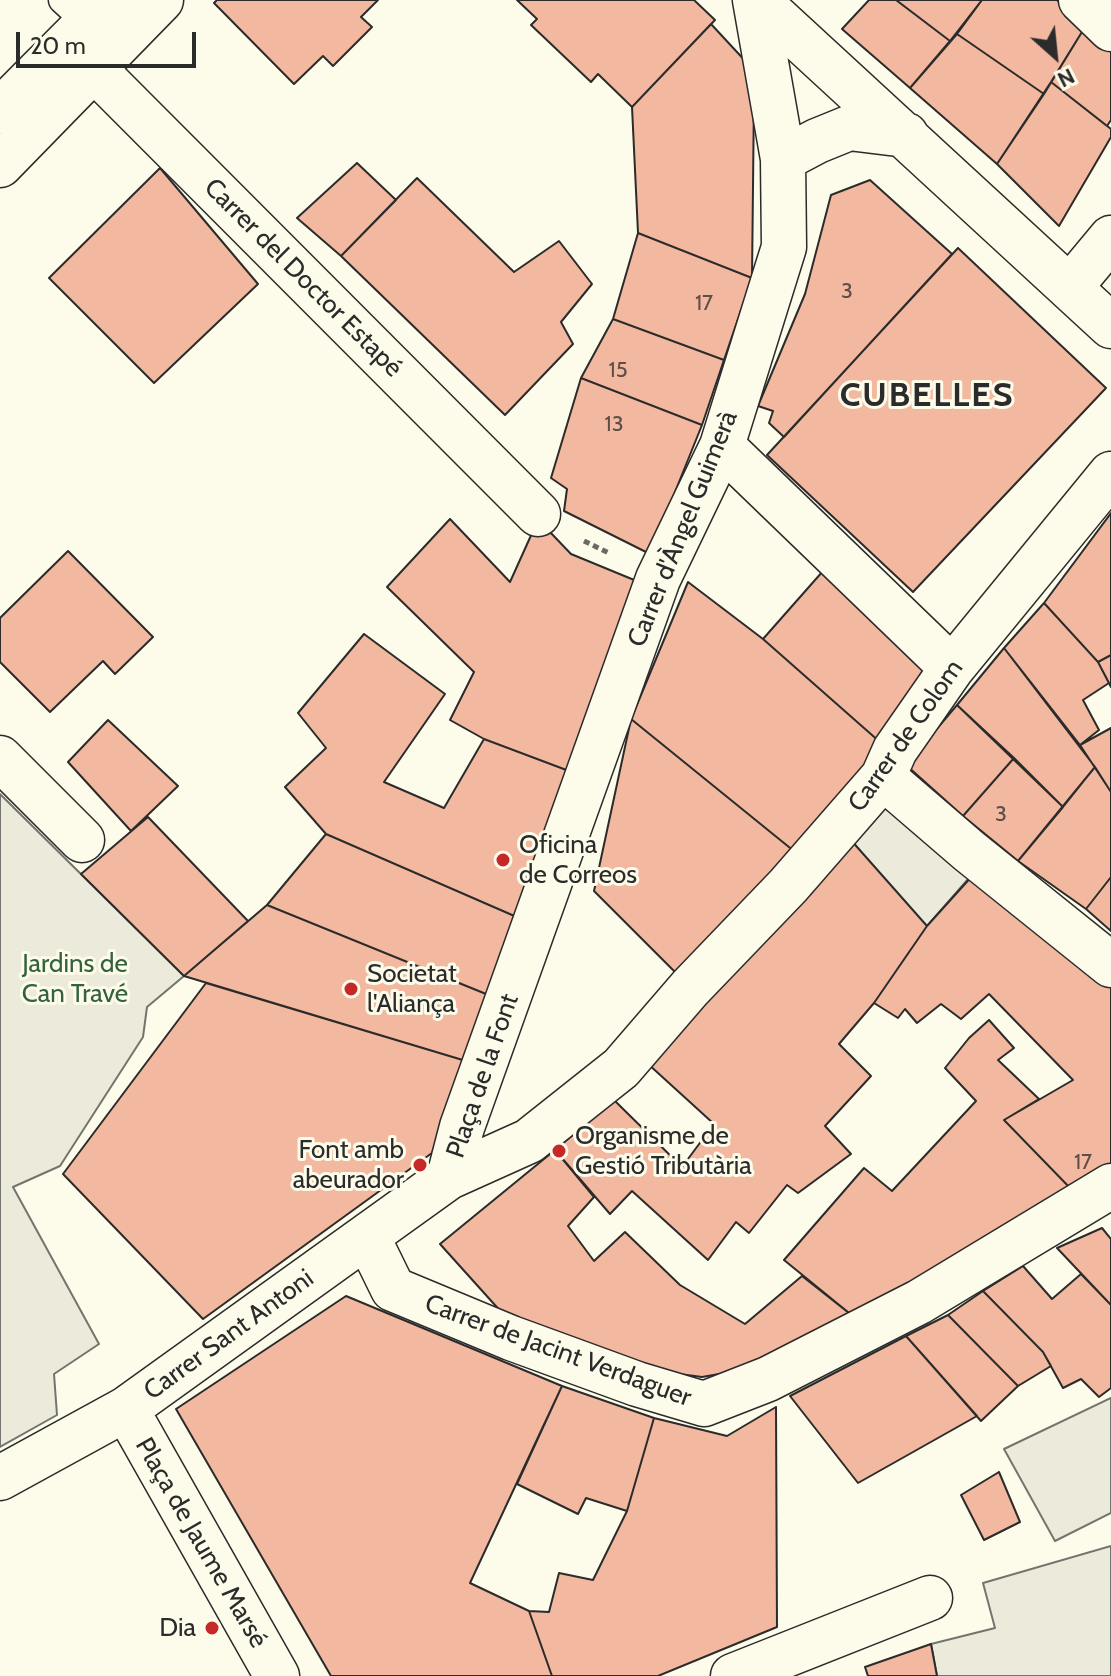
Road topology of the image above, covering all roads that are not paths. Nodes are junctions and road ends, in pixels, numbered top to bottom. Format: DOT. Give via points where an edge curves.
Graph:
graph roads {
  1 [pos="161,0"];
  2 [pos="756,0"];
  3 [pos="1081,0"];
  4 [pos="84,27"];
  5 [pos="1111,29"];
  6 [pos="0,111"];
  7 [pos="906,135"];
  8 [pos="783,159"];
  9 [pos="0,165"];
  10 [pos="1111,238"];
  11 [pos="1071,286"];
  12 [pos="1111,326"];
  13 [pos="722,446"];
  14 [pos="1111,474"];
  15 [pos="538,514"];
  16 [pos="952,668"];
  17 [pos="0,758"];
  18 [pos="883,777"];
  19 [pos="573,819"];
  20 [pos="82,840"];
  21 [pos="1111,965"];
  22 [pos="690,988"];
  23 [pos="449,1177"];
  24 [pos="1111,1186"];
  25 [pos="367,1236"];
  26 [pos="126,1409"];
  27 [pos="0,1478"];
  28 [pos="930,1598"];
  29 [pos="748,1673"];
  30 [pos="277,1676"];
  1 -- 4 [label="street"];
  2 -- 7 [label="street"];
  2 -- 8 [label="street, Carrer d'Àngel Guimerà"];
  3 -- 5 [label="street"];
  4 -- 6 [label="street"];
  4 -- 9 [label="street"];
  4 -- 15 [label="street, Carrer del Doctor Estapé"];
  7 -- 8 [label="street" via="849,128"];
  7 -- 11 [label="street"];
  8 -- 13 [label="street, Carrer d'Àngel Guimerà" via="784,247"];
  10 -- 11 [label="street"];
  11 -- 12 [label="street"];
  13 -- 16 [label="street"];
  13 -- 19 [label="street, Carrer d'Àngel Guimerà" via="658,579"];
  14 -- 16 [label="street, Carrer de Colom"];
  16 -- 18 [label="street, Carrer de Colom" via="895,750"];
  17 -- 20 [label="street"];
  18 -- 21 [label="street"];
  18 -- 22 [label="street, Carrer de Colom"];
  19 -- 23 [label="street, Plaça de la Font" via="462,1127"];
  22 -- 23 [label="street, Plaça de la Font" via="621,1068 529,1141"];
  23 -- 25 [label="street, Carrer Sant Antoni"];
  24 -- 25 [label="street, Carrer de Jacint Verdaguer" via="919,1302 768,1379 704,1404 511,1338 393,1289"];
  25 -- 26 [label="street, Carrer Sant Antoni"];
  26 -- 27 [label="street, Carrer Sant Antoni"];
  26 -- 30 [label="street, Plaça de Jaume Marsé"];
  28 -- 29 [label="street"];
}
